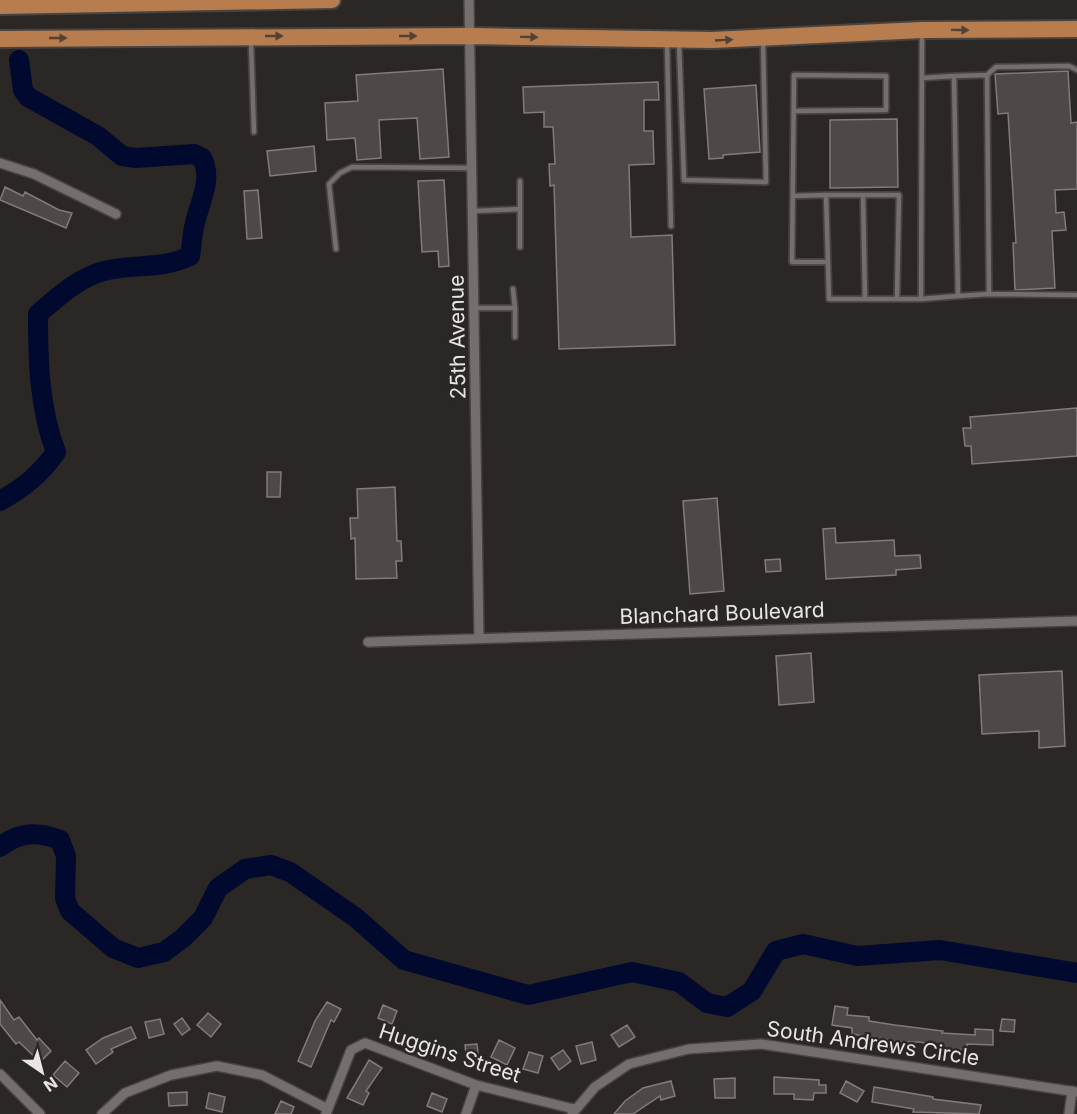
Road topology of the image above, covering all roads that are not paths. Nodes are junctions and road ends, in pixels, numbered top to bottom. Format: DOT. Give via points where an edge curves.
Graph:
graph roads {
  1 [pos="332,0"];
  2 [pos="469,0"];
  3 [pos="258,1"];
  4 [pos="174,2"];
  5 [pos="0,6"];
  6 [pos="1077,29"];
  7 [pos="922,30"];
  8 [pos="470,36"];
  9 [pos="250,37"];
  10 [pos="762,38"];
  11 [pos="0,39"];
  12 [pos="673,40"];
  13 [pos="1077,70"];
  14 [pos="987,75"];
  15 [pos="954,76"];
  16 [pos="922,78"];
  17 [pos="794,111"];
  18 [pos="254,132"];
  19 [pos="0,163"];
  20 [pos="472,168"];
  21 [pos="520,181"];
  22 [pos="826,195"];
  23 [pos="862,195"];
  24 [pos="793,196"];
  25 [pos="520,209"];
  26 [pos="473,211"];
  27 [pos="116,214"];
  28 [pos="671,226"];
  29 [pos="520,247"];
  30 [pos="336,249"];
  31 [pos="828,262"];
  32 [pos="513,289"];
  33 [pos="989,294"];
  34 [pos="1077,295"];
  35 [pos="958,296"];
  36 [pos="865,299"];
  37 [pos="897,299"];
  38 [pos="921,299"];
  39 [pos="474,308"];
  40 [pos="514,308"];
  41 [pos="515,337"];
  42 [pos="1077,621"];
  43 [pos="479,638"];
  44 [pos="368,642"];
  45 [pos="0,1074"];
  46 [pos="476,1085"];
  47 [pos="1075,1091"];
  48 [pos="327,1111"];
  49 [pos="573,1111"];
  50 [pos="40,1114"];
  51 [pos="102,1114"];
  52 [pos="466,1114"];
  53 [pos="1069,1114"];
  1 -- 3 [label="highway"];
  2 -- 8 [label="street, 25th Avenue"];
  3 -- 4 [label="highway"];
  4 -- 5 [label="highway"];
  7 -- 6 [label="highway, one-way"];
  7 -- 10 [label="highway"];
  7 -- 16 [label="lane"];
  9 -- 8 [label="highway, one-way"];
  8 -- 12 [label="highway, one-way"];
  8 -- 20 [label="street, 25th Avenue"];
  11 -- 9 [label="highway, one-way"];
  9 -- 18 [label="lane"];
  12 -- 10 [label="highway, one-way"];
  10 -- 12 [label="lane" via="766,182 684,180"];
  12 -- 28 [label="lane"];
  13 -- 14 [label="lane" via="1069,66 996,68"];
  14 -- 15 [label="lane"];
  14 -- 33 [label="lane"];
  15 -- 16 [label="lane"];
  15 -- 35 [label="lane"];
  16 -- 38 [label="lane"];
  17 -- 17 [label="lane" via="794,75 886,76 886,110"];
  17 -- 24 [label="lane"];
  19 -- 27 [label="street" via="34,174"];
  20 -- 26 [label="street, 25th Avenue"];
  20 -- 30 [label="lane" via="352,167 340,173 329,184"];
  21 -- 25 [label="lane"];
  22 -- 23 [label="lane"];
  22 -- 24 [label="lane"];
  22 -- 31 [label="lane"];
  23 -- 36 [label="lane"];
  23 -- 37 [label="lane" via="898,195"];
  24 -- 31 [label="lane" via="792,262"];
  25 -- 26 [label="lane"];
  25 -- 29 [label="lane"];
  26 -- 39 [label="street, 25th Avenue"];
  31 -- 36 [label="lane" via="830,299"];
  32 -- 40 [label="lane"];
  33 -- 34 [label="lane"];
  33 -- 35 [label="lane"];
  35 -- 38 [label="lane"];
  36 -- 37 [label="lane"];
  37 -- 38 [label="lane"];
  39 -- 40 [label="lane"];
  39 -- 43 [label="street, 25th Avenue"];
  40 -- 41 [label="lane"];
  42 -- 43 [label="street, Blanchard Boulevard"];
  43 -- 44 [label="street, Blanchard Boulevard"];
  45 -- 50 [label="street"];
  46 -- 48 [label="street, Huggins Street" via="365,1043 351,1050"];
  46 -- 49 [label="street, Huggins Street"];
  46 -- 52 [label="street"];
  47 -- 49 [label="street, South Andrews Circle" via="761,1044 689,1049 629,1064 595,1087"];
  47 -- 53 [label="street"];
  48 -- 51 [label="street" via="262,1076 217,1066 171,1075 125,1093"];
}
